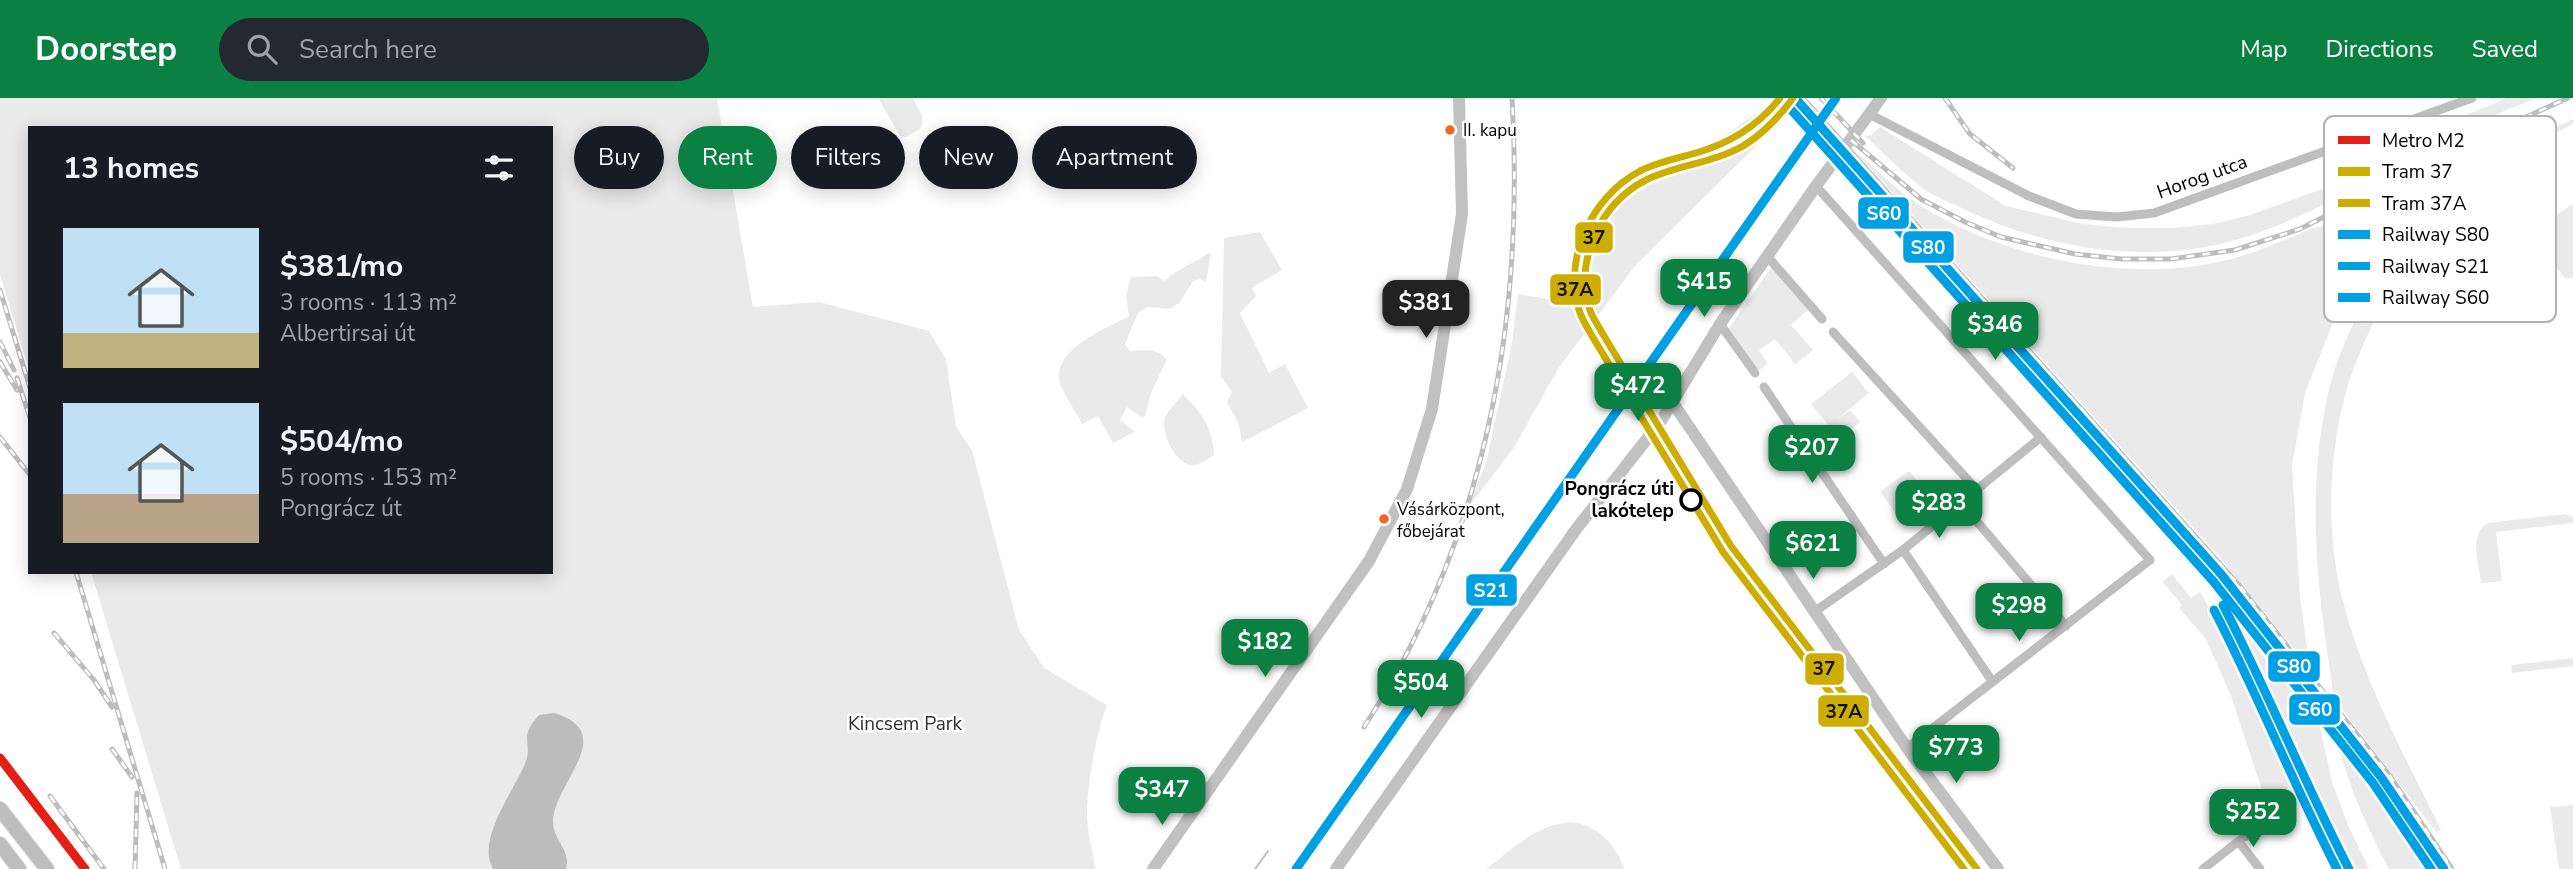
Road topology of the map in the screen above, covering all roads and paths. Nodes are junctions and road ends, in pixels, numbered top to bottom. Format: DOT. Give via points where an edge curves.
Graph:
graph roads {
  1 [pos="1459,98"];
  2 [pos="1881,98"];
  3 [pos="2472,98"];
  4 [pos="1869,114"];
  5 [pos="2422,116"];
  6 [pos="2324,152"];
  7 [pos="1816,186"];
  8 [pos="1767,256"];
  9 [pos="1822,319"];
  10 [pos="1720,324"];
  11 [pos="1833,332"];
  12 [pos="1755,373"];
  13 [pos="1765,388"];
  14 [pos="1673,403"];
  15 [pos="2041,437"];
  16 [pos="1978,491"];
  17 [pos="1962,504"];
  18 [pos="1903,550"];
  19 [pos="1884,564"];
  20 [pos="1814,612"];
  21 [pos="2066,626"];
  22 [pos="1992,681"];
  23 [pos="1907,748"];
  24 [pos="2285,805"];
  25 [pos="0,810"];
  26 [pos="0,822"];
  27 [pos="2239,842"];
  28 [pos="1,847"];
  29 [pos="44,865"];
  30 [pos="19,869"];
  31 [pos="1153,869"];
  32 [pos="1336,869"];
  33 [pos="1998,869"];
  34 [pos="2203,869"];
  35 [pos="2260,869"];
  1 -- 31 [label="street" via="1462,214 1432,410 1401,504 1369,561"];
  2 -- 4 [label="street"];
  3 -- 5 [label="street, Horog utca"];
  4 -- 6 [label="street, Horog utca" via="2029,196 2076,214 2154,213"];
  4 -- 7 [label="street"];
  7 -- 8 [label="street"];
  7 -- 15 [label="street"];
  8 -- 9 [label="street"];
  8 -- 10 [label="street"];
  10 -- 12 [label="street"];
  10 -- 14 [label="street"];
  11 -- 16 [label="street"];
  13 -- 19 [label="street"];
  14 -- 20 [label="street"];
  14 -- 32 [label="street" via="1577,528"];
  15 -- 16 [label="street"];
  15 -- 21 [label="street" via="2150,560"];
  16 -- 17 [label="street"];
  17 -- 18 [label="street"];
  17 -- 21 [label="street"];
  18 -- 19 [label="street"];
  18 -- 22 [label="street"];
  19 -- 20 [label="street"];
  20 -- 23 [label="street"];
  21 -- 22 [label="street"];
  22 -- 23 [label="street"];
  23 -- 33 [label="street"];
  24 -- 27 [label="street"];
  25 -- 29 [label="main road"];
  26 -- 29 [label="main road"];
  27 -- 34 [label="street"];
  27 -- 35 [label="street"];
  28 -- 30 [label="main road"];
}
